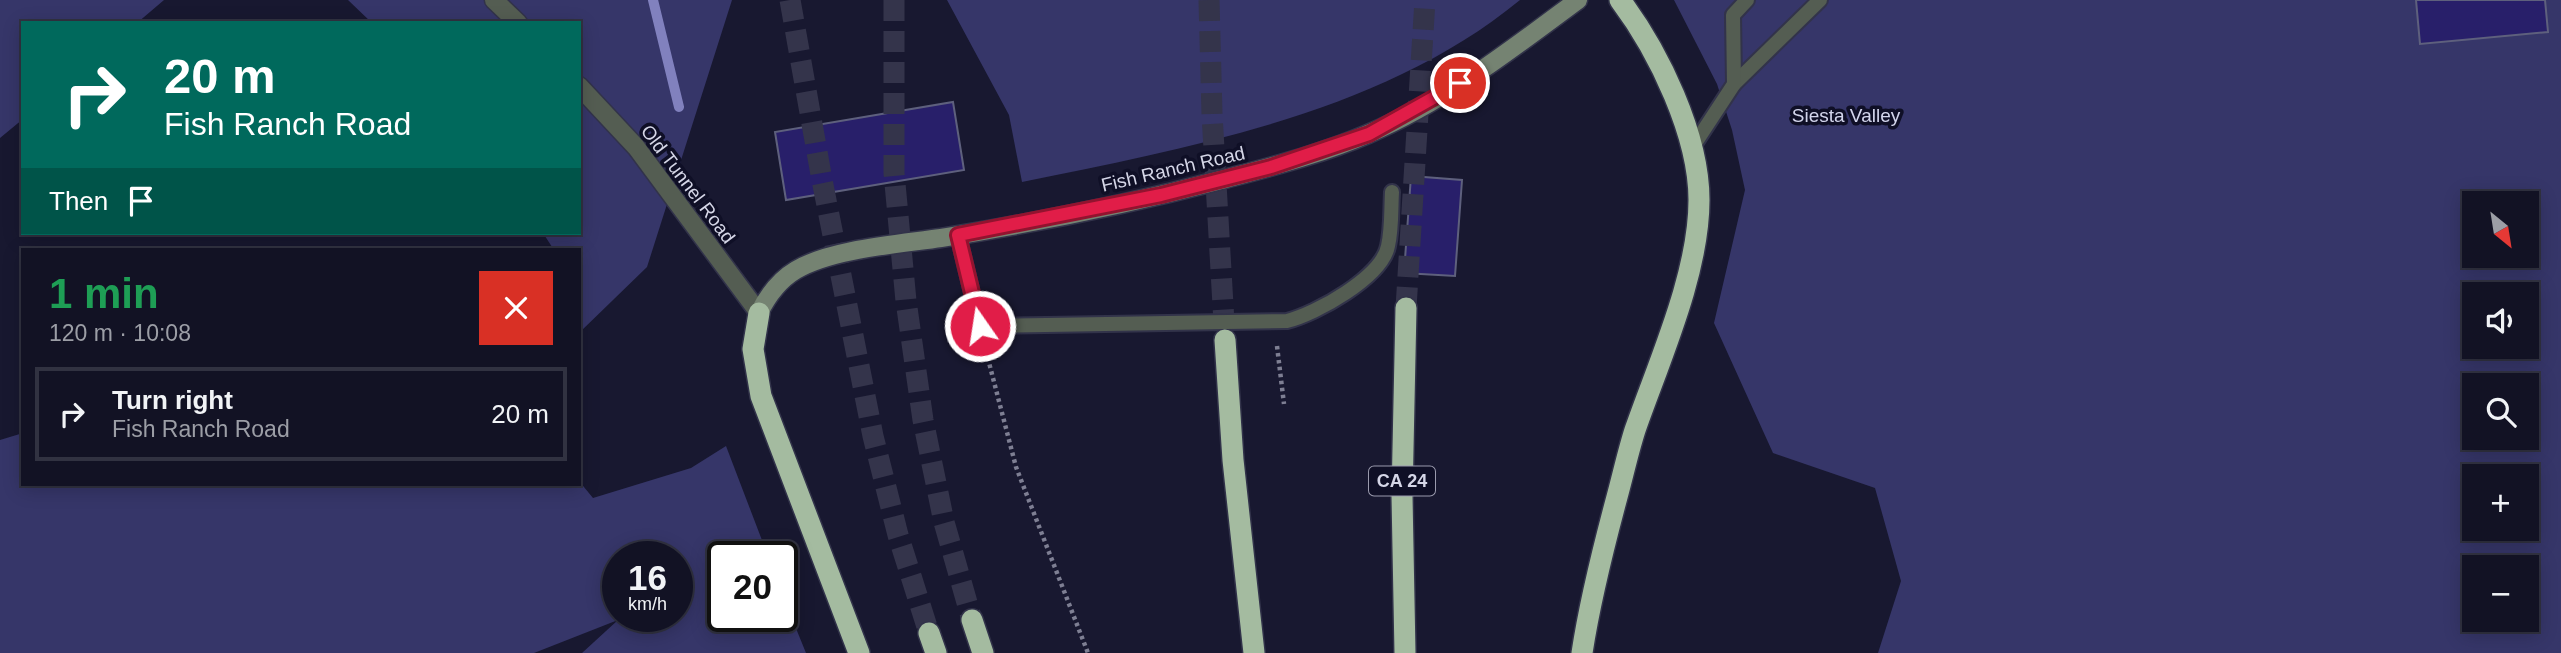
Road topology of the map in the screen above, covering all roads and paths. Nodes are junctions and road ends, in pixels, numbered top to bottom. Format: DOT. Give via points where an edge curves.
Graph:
graph roads {
  1 [pos="494,0"];
  2 [pos="1578,0"];
  3 [pos="1620,0"];
  4 [pos="1747,0"];
  5 [pos="1820,0"];
  6 [pos="516,21"];
  7 [pos="1734,84"];
  8 [pos="581,88"];
  9 [pos="1692,148"];
  10 [pos="1392,192"];
  11 [pos="958,235"];
  12 [pos="1406,308"];
  13 [pos="759,313"];
  14 [pos="1274,321"];
  15 [pos="980,326"];
  16 [pos="1225,340"];
  17 [pos="1284,404"];
  18 [pos="972,620"];
  19 [pos="859,653"];
  20 [pos="983,653"];
  21 [pos="1088,653"];
  22 [pos="1254,653"];
  23 [pos="1405,653"];
  24 [pos="1582,653"];
  1 -- 6 [label="street"];
  2 -- 11 [label="main road, Fish Ranch Road" via="1441,96 1369,134 1271,167 1161,195"];
  3 -- 9 [label="highway" via="1636,21 1676,99"];
  4 -- 7 [label="lane" via="1733,15"];
  5 -- 7 [label="lane"];
  7 -- 9 [label="lane"];
  8 -- 13 [label="street, Old Tunnel Road" via="636,147"];
  9 -- 24 [label="highway" via="1699,200 1691,263 1634,434 1601,556"];
  10 -- 14 [label="lane" via="1388,247 1374,268 1354,287 1316,310"];
  11 -- 13 [label="main road, Fish Ranch Road" via="809,263 772,290"];
  11 -- 15 [label="lane"];
  12 -- 23 [label="highway, CA 24"];
  13 -- 19 [label="highway" via="753,349 761,396"];
  14 -- 15 [label="lane"];
  14 -- 17 [label="path"];
  15 -- 21 [label="path" via="1016,467"];
  16 -- 22 [label="highway"];
  18 -- 20 [label="highway"];
}
